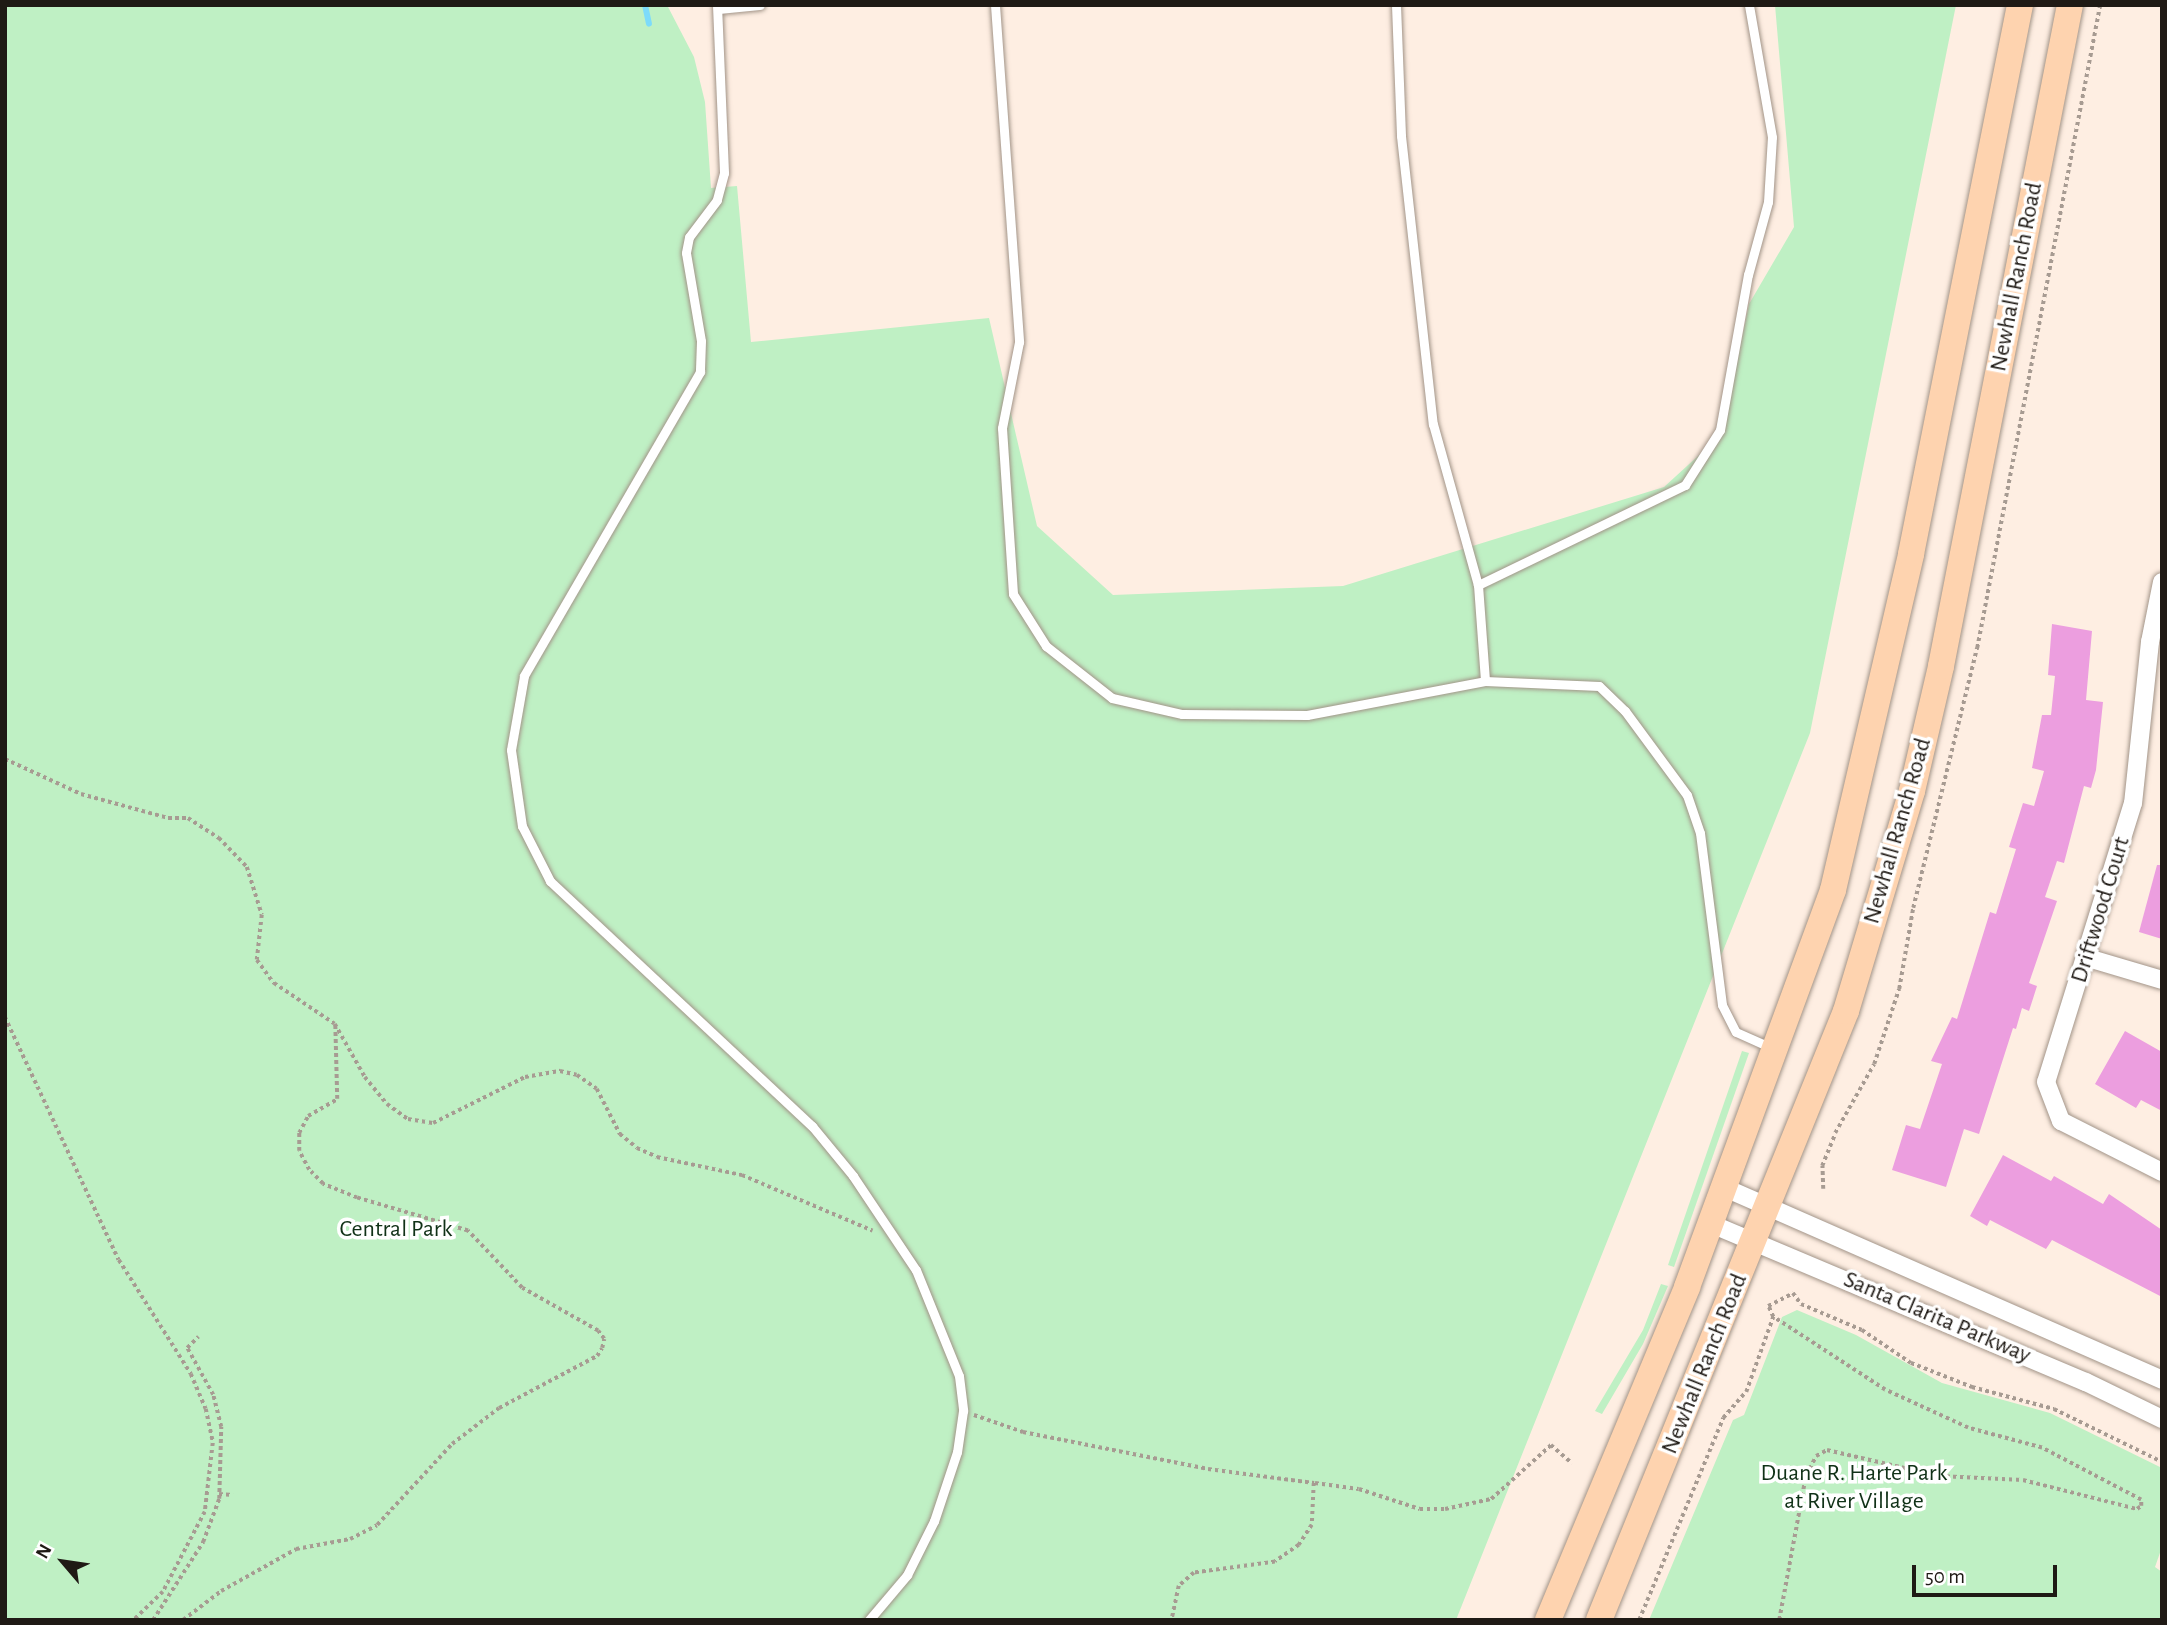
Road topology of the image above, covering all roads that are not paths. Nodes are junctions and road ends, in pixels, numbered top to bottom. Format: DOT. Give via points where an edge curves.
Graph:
graph roads {
  1 [pos="760,5"];
  2 [pos="995,5"];
  3 [pos="1396,5"];
  4 [pos="1749,5"];
  5 [pos="2020,5"];
  6 [pos="2070,5"];
  7 [pos="718,7"];
  8 [pos="2162,582"];
  9 [pos="1478,585"];
  10 [pos="1485,681"];
  11 [pos="2088,958"];
  12 [pos="2162,980"];
  13 [pos="1777,1050"];
  14 [pos="2162,1171"];
  15 [pos="1723,1188"];
  16 [pos="1770,1205"];
  17 [pos="1709,1223"];
  18 [pos="1756,1242"];
  19 [pos="2162,1380"];
  20 [pos="2162,1419"];
  21 [pos="869,1620"];
  22 [pos="1548,1620"];
  23 [pos="1600,1620"];
  1 -- 7 [label="lane"];
  2 -- 10 [label="lane" via="1019,342 1002,428 1013,594 1046,646 1112,698 1182,714 1307,715"];
  3 -- 9 [label="lane" via="1401,136 1433,424"];
  4 -- 9 [label="lane" via="1772,137 1768,202 1748,275 1720,430 1685,485"];
  5 -- 13 [label="main road, Newhall Ranch Road" via="1860,790 1833,890"];
  6 -- 16 [label="main road, Newhall Ranch Road" via="1941,666 1912,791 1846,1011"];
  7 -- 21 [label="lane" via="724,173 717,200 689,237 686,253 701,341 700,372 524,676 513,763 522,826 550,881 812,1126 853,1176 916,1270 959,1376 963,1411 957,1452 934,1521 907,1575"];
  8 -- 11 [label="street, Driftwood Court" via="2150,642 2133,803"];
  9 -- 10 [label="lane"];
  10 -- 13 [label="lane" via="1598,686 1625,711 1686,795 1700,833 1722,1004 1735,1031"];
  11 -- 12 [label="street"];
  11 -- 14 [label="street, Driftwood Court" via="2046,1082 2061,1121"];
  13 -- 15 [label="main road, Newhall Ranch Road"];
  15 -- 16 [label="street, Santa Clarita Parkway"];
  15 -- 17 [label="main road, Newhall Ranch Road"];
  16 -- 18 [label="main road, Newhall Ranch Road"];
  16 -- 19 [label="street, Santa Clarita Parkway" via="1906,1270"];
  17 -- 18 [label="street, Santa Clarita Parkway"];
  17 -- 22 [label="main road, Newhall Ranch Road"];
  18 -- 20 [label="street, Santa Clarita Parkway" via="2073,1376"];
  18 -- 23 [label="main road, Newhall Ranch Road"];
}
